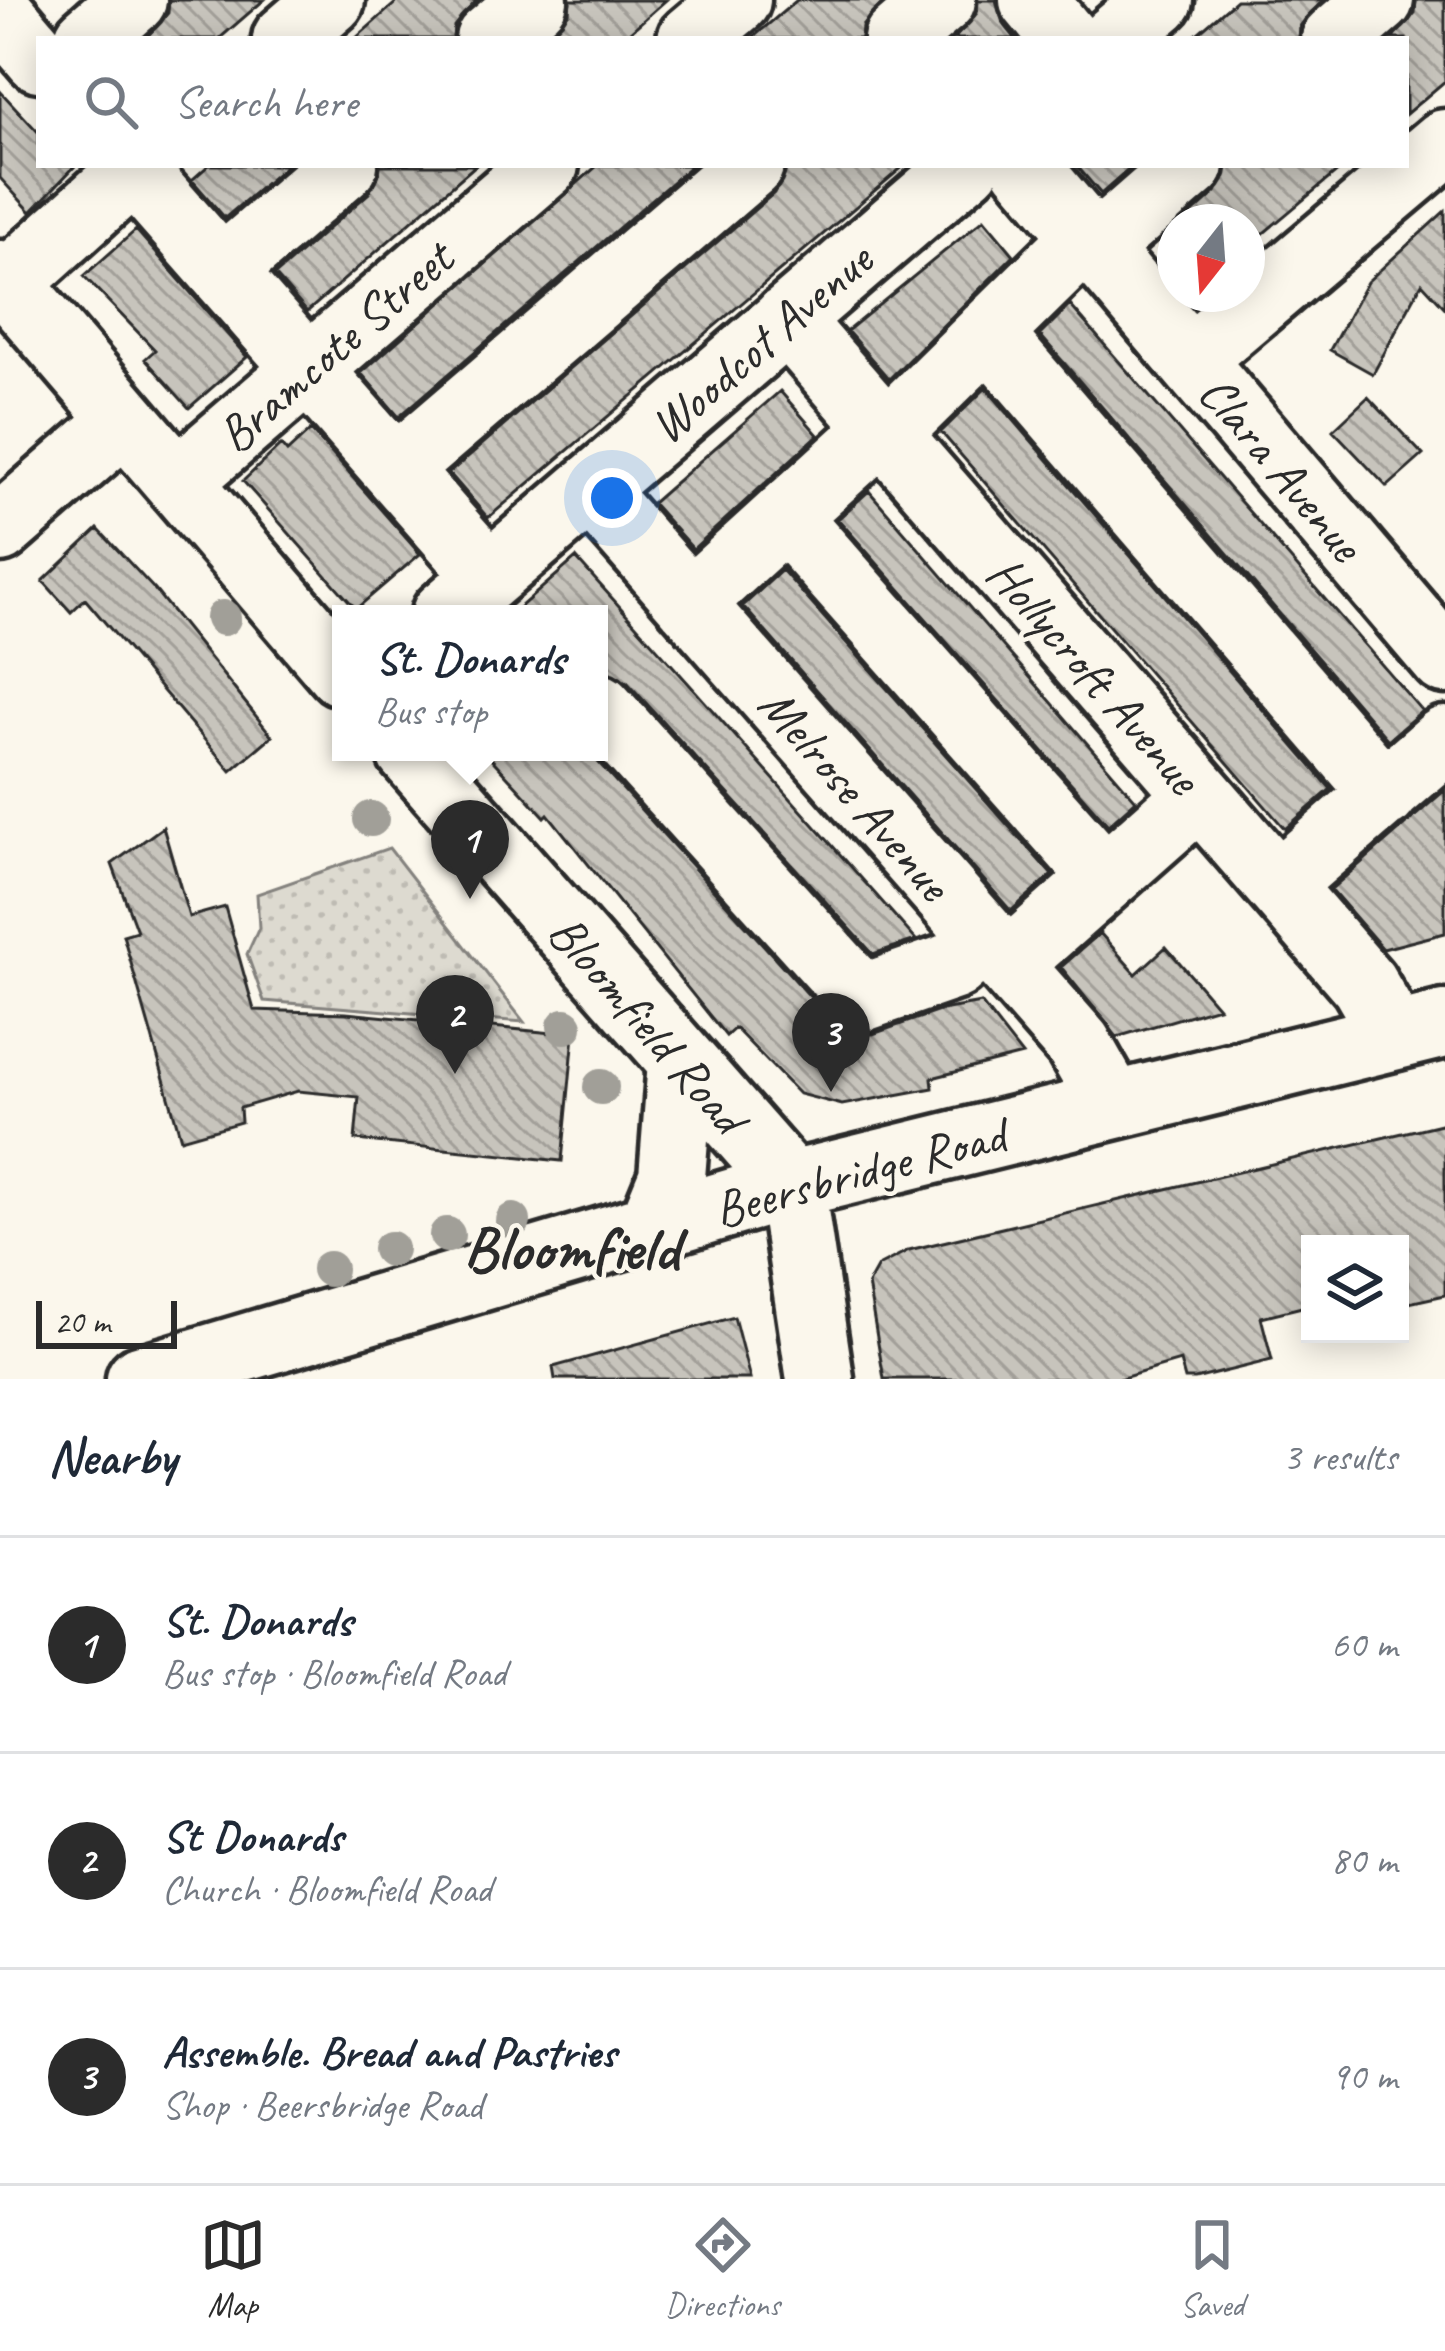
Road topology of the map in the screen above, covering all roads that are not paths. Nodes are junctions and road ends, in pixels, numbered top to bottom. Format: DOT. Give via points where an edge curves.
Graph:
graph roads {
  1 [pos="133,0"];
  2 [pos="331,0"];
  3 [pos="534,0"];
  4 [pos="736,0"];
  5 [pos="942,0"];
  6 [pos="1033,0"];
  7 [pos="1160,0"];
  8 [pos="1380,0"];
  9 [pos="0,12"];
  10 [pos="91,36"];
  11 [pos="289,36"];
  12 [pos="492,36"];
  13 [pos="694,36"];
  14 [pos="900,36"];
  15 [pos="1063,36"];
  16 [pos="1118,36"];
  17 [pos="1338,36"];
  18 [pos="36,54"];
  19 [pos="1445,143"];
  20 [pos="133,168"];
  21 [pos="135,168"];
  22 [pos="341,168"];
  23 [pos="542,168"];
  24 [pos="747,168"];
  25 [pos="964,168"];
  26 [pos="1027,168"];
  27 [pos="1187,168"];
  28 [pos="1089,243"];
  29 [pos="223,270"];
  30 [pos="4,278"];
  31 [pos="788,319"];
  32 [pos="988,333"];
  33 [pos="1190,359"];
  34 [pos="309,368"];
  35 [pos="125,420"];
  36 [pos="884,431"];
  37 [pos="396,469"];
  38 [pos="178,481"];
  39 [pos="590,489"];
  40 [pos="785,516"];
  41 [pos="0,529"];
  42 [pos="467,595"];
  43 [pos="690,603"];
  44 [pos="1439,642"];
  45 [pos="332,661"];
  46 [pos="608,716"];
  47 [pos="1445,740"];
  48 [pos="418,761"];
  49 [pos="1199,794"];
  50 [pos="1384,794"];
  51 [pos="1106,878"];
  52 [pos="1278,885"];
  53 [pos="996,951"];
  54 [pos="1419,1030"];
  55 [pos="681,1063"];
  56 [pos="1112,1104"];
  57 [pos="791,1185"];
  58 [pos="651,1228"];
  59 [pos="140,1379"];
  60 [pos="820,1379"];
  1 -- 10 [label="street"];
  2 -- 11 [label="street"];
  3 -- 12 [label="street"];
  4 -- 13 [label="street"];
  5 -- 14 [label="street"];
  6 -- 15 [label="street"];
  7 -- 16 [label="street"];
  8 -- 17 [label="street"];
  9 -- 18 [label="street"];
  19 -- 33 [label="street"];
  20 -- 30 [label="street"];
  21 -- 29 [label="street"];
  22 -- 29 [label="street"];
  23 -- 34 [label="street, Bramcote Street"];
  24 -- 37 [label="street"];
  25 -- 31 [label="street, Woodcot Avenue"];
  26 -- 28 [label="street, Clara Avenue"];
  27 -- 28 [label="street"];
  28 -- 32 [label="street"];
  28 -- 33 [label="street, Clara Avenue"];
  29 -- 34 [label="street"];
  30 -- 35 [label="street"];
  31 -- 36 [label="street, Hollycroft Avenue"];
  31 -- 39 [label="street, Woodcot Avenue"];
  32 -- 36 [label="street"];
  32 -- 50 [label="street"];
  33 -- 44 [label="street, Clara Avenue"];
  34 -- 37 [label="street"];
  34 -- 38 [label="street, Bramcote Street"];
  35 -- 38 [label="street"];
  35 -- 41 [label="street"];
  36 -- 40 [label="street"];
  36 -- 49 [label="street, Hollycroft Avenue"];
  37 -- 42 [label="street"];
  38 -- 45 [label="street"];
  39 -- 42 [label="street, Woodcot Avenue"];
  39 -- 43 [label="street, Melrose Avenue"];
  40 -- 43 [label="street"];
  40 -- 51 [label="street"];
  43 -- 53 [label="street, Melrose Avenue"];
  46 -- 53 [label="street" via="862,998"];
  47 -- 50 [label="street"];
  48 -- 55 [label="street, Bloomfield Road"];
  49 -- 51 [label="street"];
  49 -- 52 [label="street, Hollycroft Avenue"];
  50 -- 52 [label="street"];
  51 -- 53 [label="street"];
  52 -- 54 [label="street, Hollycroft Avenue" via="1364,984"];
  53 -- 56 [label="street, Melrose Avenue" via="1078,1044"];
  54 -- 56 [label="street, Beersbridge Road"];
  55 -- 57 [label="street, Bloomfield Road"];
  55 -- 58 [label="street" via="672,1177"];
  56 -- 57 [label="street, Beersbridge Road"];
  57 -- 58 [label="street, Beersbridge Road"];
  57 -- 60 [label="street"];
  58 -- 59 [label="street, Beersbridge Road"];
}
